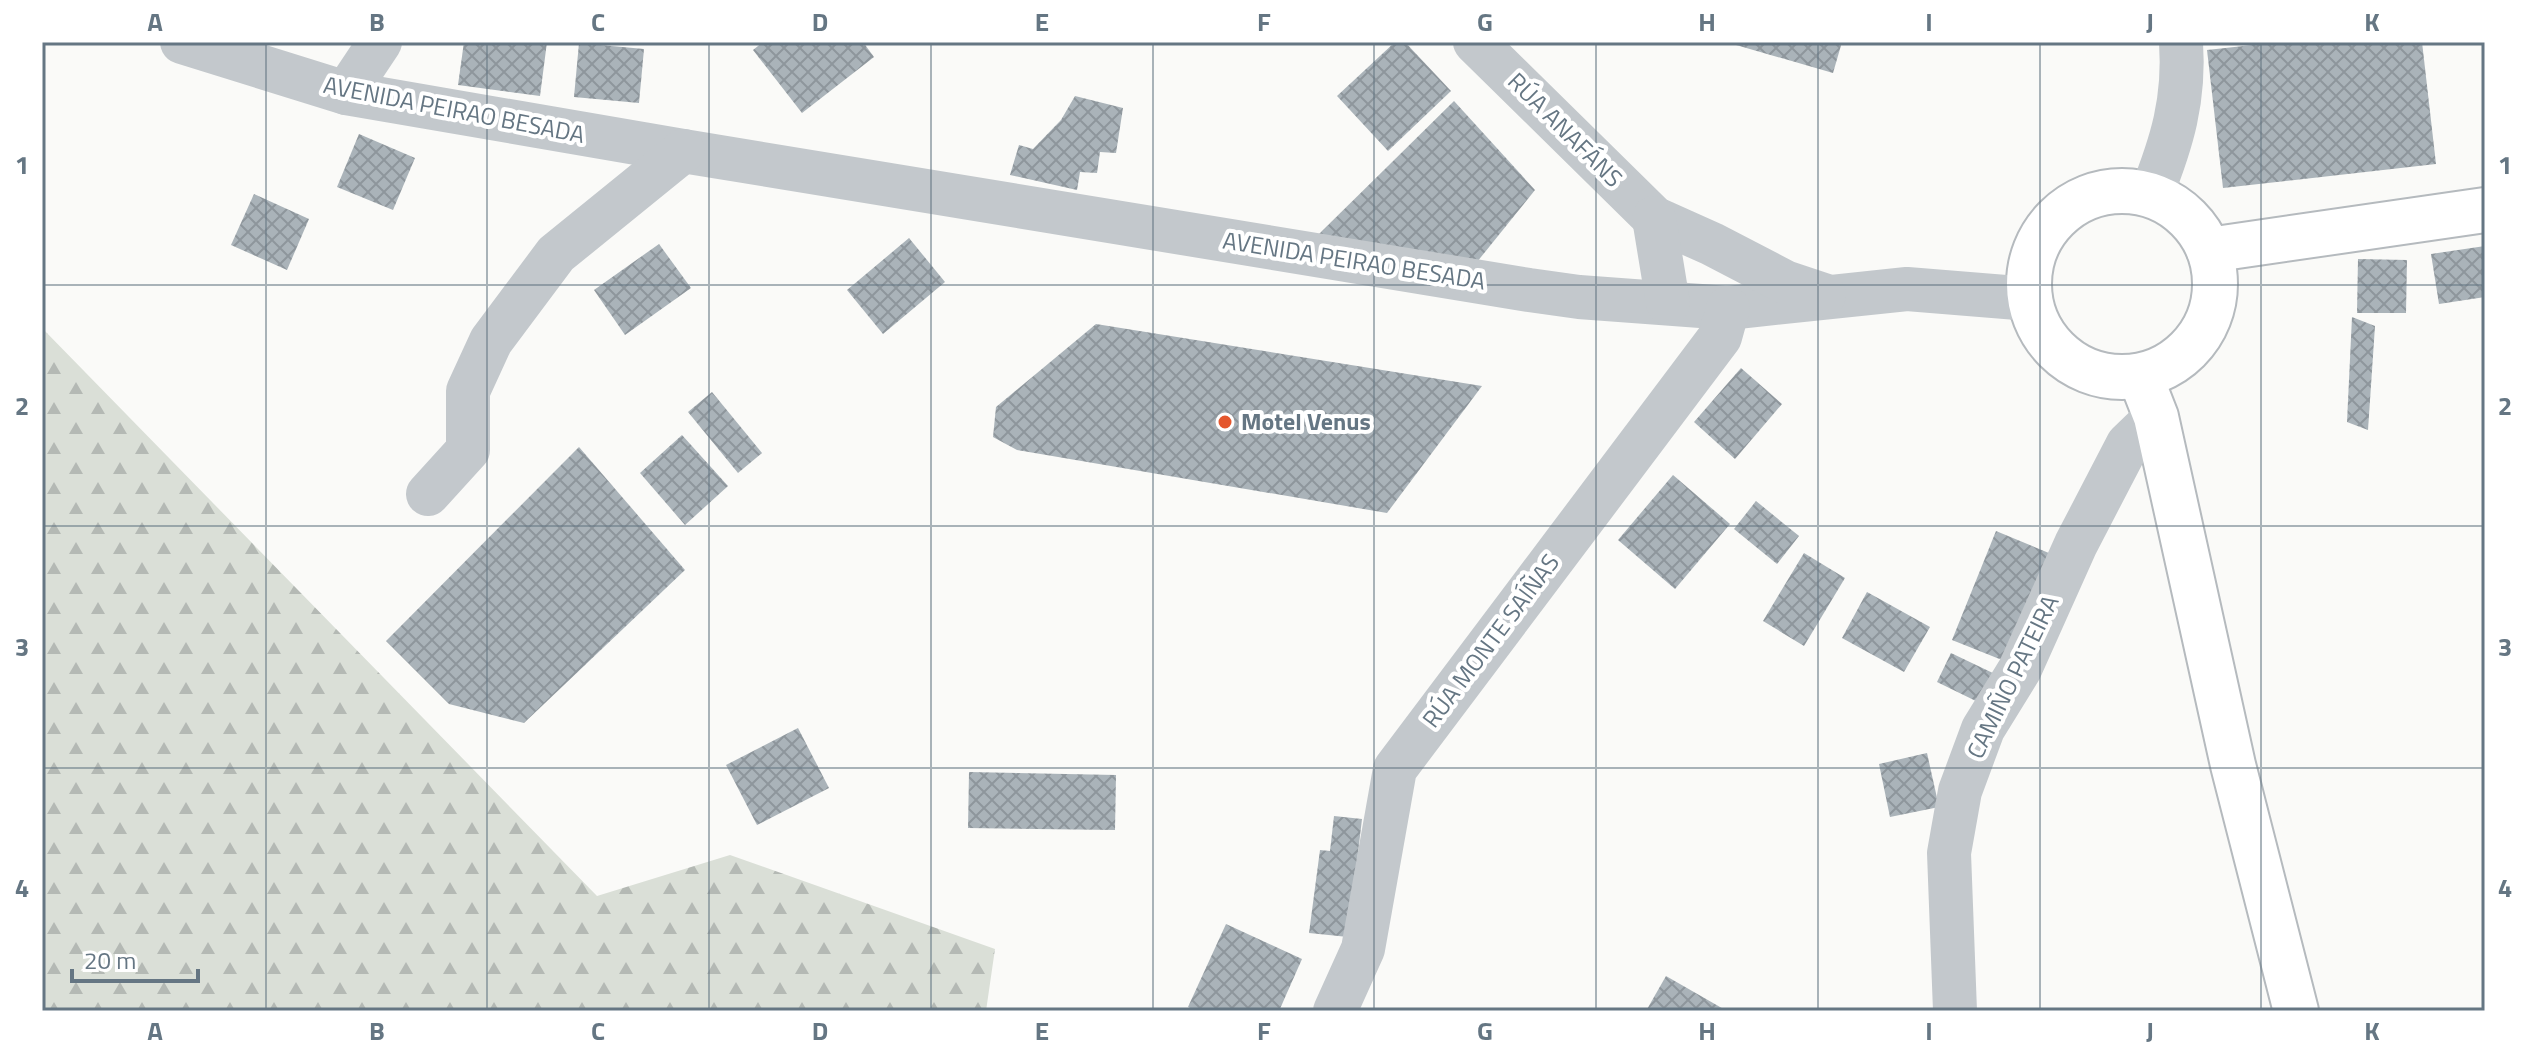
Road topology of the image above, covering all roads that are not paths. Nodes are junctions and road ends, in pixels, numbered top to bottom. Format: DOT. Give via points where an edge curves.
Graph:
graph roads {
  1 [pos="182,42"];
  2 [pos="380,42"];
  3 [pos="1475,42"];
  4 [pos="2181,42"];
  5 [pos="346,93"];
  6 [pos="683,151"];
  7 [pos="2151,195"];
  8 [pos="2485,210"];
  9 [pos="1654,218"];
  10 [pos="2209,250"];
  11 [pos="1833,299"];
  12 [pos="2030,299"];
  13 [pos="1668,303"];
  14 [pos="1728,308"];
  15 [pos="2140,376"];
  16 [pos="2156,417"];
  17 [pos="428,494"];
  18 [pos="1335,1011"];
  19 [pos="1955,1011"];
  20 [pos="2296,1011"];
  1 -- 5 [label="street, AVENIDA PEIRAO BESADA"];
  2 -- 5 [label="street"];
  3 -- 9 [label="street, RÚA ANAFÁNS"];
  4 -- 7 [label="street" via="2180,97 2171,144"];
  5 -- 6 [label="street, AVENIDA PEIRAO BESADA"];
  6 -- 13 [label="street, AVENIDA PEIRAO BESADA" via="1529,290"];
  6 -- 17 [label="street" via="556,254 491,341 468,391 468,450"];
  7 -- 10 [label="main road" via="2191,222"];
  7 -- 12 [label="main road" via="2119,191 2088,197 2061,213 2035,253"];
  8 -- 10 [label="main road"];
  9 -- 11 [label="street, RÚA ANAFÁNS" via="1785,282"];
  9 -- 13 [label="street"];
  10 -- 15 [label="main road" via="2213,303 2204,329 2187,351"];
  11 -- 12 [label="street, AVENIDA PEIRAO BESADA" via="1907,289"];
  11 -- 14 [label="street, AVENIDA PEIRAO BESADA"];
  12 -- 15 [label="main road" via="2039,328 2057,352 2081,369 2110,377"];
  13 -- 14 [label="street, AVENIDA PEIRAO BESADA"];
  14 -- 18 [label="street, RÚA MONTE SAÍÑAS" via="1720,337 1395,769 1363,949"];
  15 -- 16 [label="main road"];
  16 -- 19 [label="street, CAMIÑO PATEIRA" via="2128,444 2020,669 1983,729 1960,791 1949,853"];
  16 -- 20 [label="main road" via="2233,765"];
}
